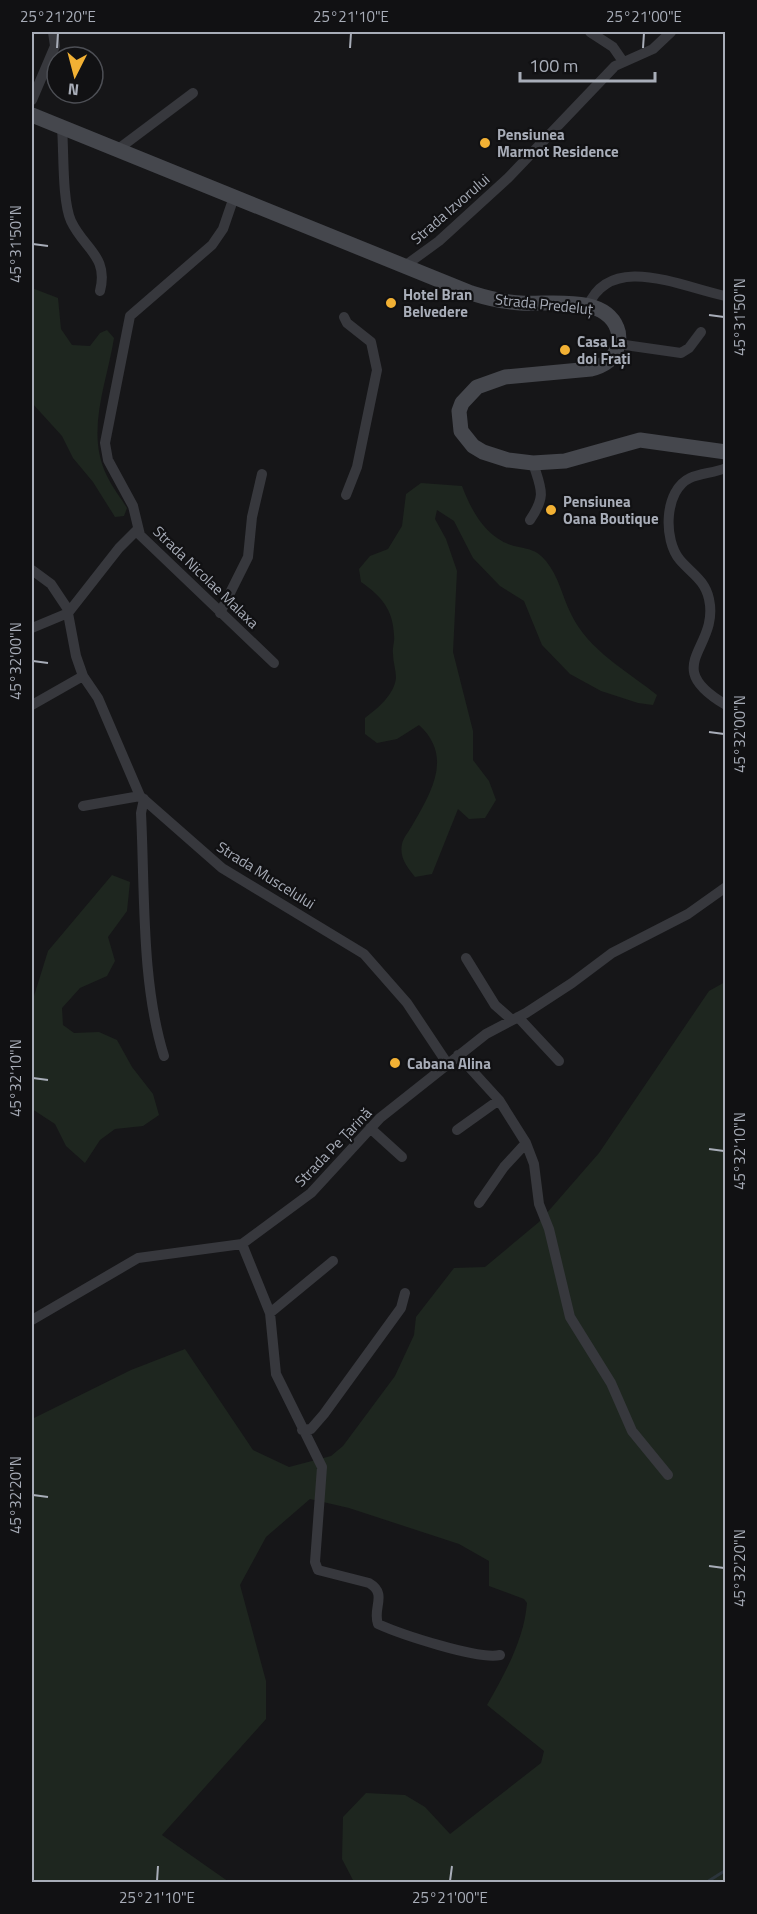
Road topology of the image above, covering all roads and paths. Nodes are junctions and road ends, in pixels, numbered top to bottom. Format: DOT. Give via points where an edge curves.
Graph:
graph roads {
  1 [pos="53,32"];
  2 [pos="590,32"];
  3 [pos="671,32"];
  4 [pos="622,60"];
  5 [pos="193,93"];
  6 [pos="32,100"];
  7 [pos="32,115"];
  8 [pos="62,128"];
  9 [pos="117,150"];
  10 [pos="234,197"];
  11 [pos="406,265"];
  12 [pos="99,291"];
  13 [pos="726,296"];
  14 [pos="588,306"];
  15 [pos="344,317"];
  16 [pos="701,332"];
  17 [pos="618,344"];
  18 [pos="726,452"];
  19 [pos="533,463"];
  20 [pos="726,468"];
  21 [pos="262,474"];
  22 [pos="346,495"];
  23 [pos="530,520"];
  24 [pos="138,530"];
  25 [pos="32,570"];
  26 [pos="68,613"];
  27 [pos="220,613"];
  28 [pos="32,628"];
  29 [pos="274,663"];
  30 [pos="83,676"];
  31 [pos="32,705"];
  32 [pos="726,705"];
  33 [pos="142,797"];
  34 [pos="83,806"];
  35 [pos="726,887"];
  36 [pos="466,958"];
  37 [pos="515,1019"];
  38 [pos="458,1055"];
  39 [pos="164,1056"];
  40 [pos="559,1061"];
  41 [pos="447,1063"];
  42 [pos="499,1100"];
  43 [pos="370,1128"];
  44 [pos="457,1130"];
  45 [pos="526,1143"];
  46 [pos="402,1156"];
  47 [pos="479,1203"];
  48 [pos="242,1244"];
  49 [pos="333,1261"];
  50 [pos="405,1293"];
  51 [pos="270,1313"];
  52 [pos="32,1320"];
  53 [pos="302,1430"];
  54 [pos="668,1475"];
  55 [pos="500,1655"];
  1 -- 6 [label="street" via="55,46"];
  2 -- 4 [label="street" via="613,47"];
  3 -- 4 [label="street, Strada Izvorului" via="653,49"];
  4 -- 11 [label="street, Strada Izvorului" via="508,178 439,241"];
  5 -- 9 [label="street"];
  7 -- 8 [label="main road, Strada Predeluț"];
  8 -- 9 [label="main road, Strada Predeluț"];
  8 -- 12 [label="street" via="70,218 101,264"];
  9 -- 10 [label="main road, Strada Predeluț"];
  10 -- 11 [label="main road, Strada Predeluț"];
  10 -- 24 [label="street, Strada Nicolae Malaxa" via="223,230 213,245 130,316 105,443 108,460 133,506"];
  11 -- 14 [label="main road, Strada Predeluț" via="471,293 501,301"];
  13 -- 14 [label="street" via="639,276 608,282 596,291"];
  14 -- 17 [label="main road, Strada Predeluț" via="610,317 617,328"];
  15 -- 22 [label="street" via="371,342 377,370 357,467"];
  16 -- 17 [label="street" via="681,352"];
  17 -- 19 [label="main road" via="616,353 603,365 491,381 477,387 462,403 460,431 473,446 494,456"];
  18 -- 19 [label="main road" via="640,440 565,461"];
  19 -- 23 [label="street" via="543,494"];
  20 -- 32 [label="street" via="690,478 678,487 671,503 669,525 671,544 679,559 702,582 710,602 694,676 702,689"];
  21 -- 27 [label="street" via="248,557"];
  24 -- 26 [label="street"];
  24 -- 27 [label="street, Strada Nicolae Malaxa"];
  25 -- 26 [label="street, Strada Muscelului" via="60,593"];
  26 -- 28 [label="street"];
  26 -- 30 [label="street, Strada Muscelului"];
  27 -- 29 [label="street, Strada Nicolae Malaxa"];
  30 -- 31 [label="street"];
  30 -- 33 [label="street, Strada Muscelului" via="99,698"];
  33 -- 34 [label="street"];
  33 -- 39 [label="street" via="150,992"];
  33 -- 41 [label="street, Strada Muscelului" via="222,868 364,954 400,994"];
  35 -- 37 [label="street, Strada Pe Țarină" via="688,914 612,953"];
  36 -- 37 [label="street" via="495,1005"];
  37 -- 38 [label="street, Strada Pe Țarină"];
  37 -- 40 [label="street"];
  38 -- 41 [label="street, Strada Pe Țarină"];
  38 -- 42 [label="street"];
  41 -- 43 [label="street, Strada Pe Țarină"];
  42 -- 44 [label="street"];
  42 -- 45 [label="street"];
  43 -- 46 [label="street"];
  43 -- 48 [label="street, Strada Pe Țarină" via="311,1193"];
  45 -- 47 [label="street"];
  45 -- 54 [label="street" via="570,1317 611,1383 632,1431"];
  48 -- 51 [label="street"];
  48 -- 52 [label="street, Strada Pe Țarină" via="138,1258"];
  49 -- 51 [label="street"];
  50 -- 53 [label="street" via="401,1308 324,1414 311,1428"];
  51 -- 53 [label="street" via="276,1374"];
  53 -- 55 [label="street" via="322,1467 315,1562 318,1570 376,1587 380,1599 378,1624 484,1656"];
}
